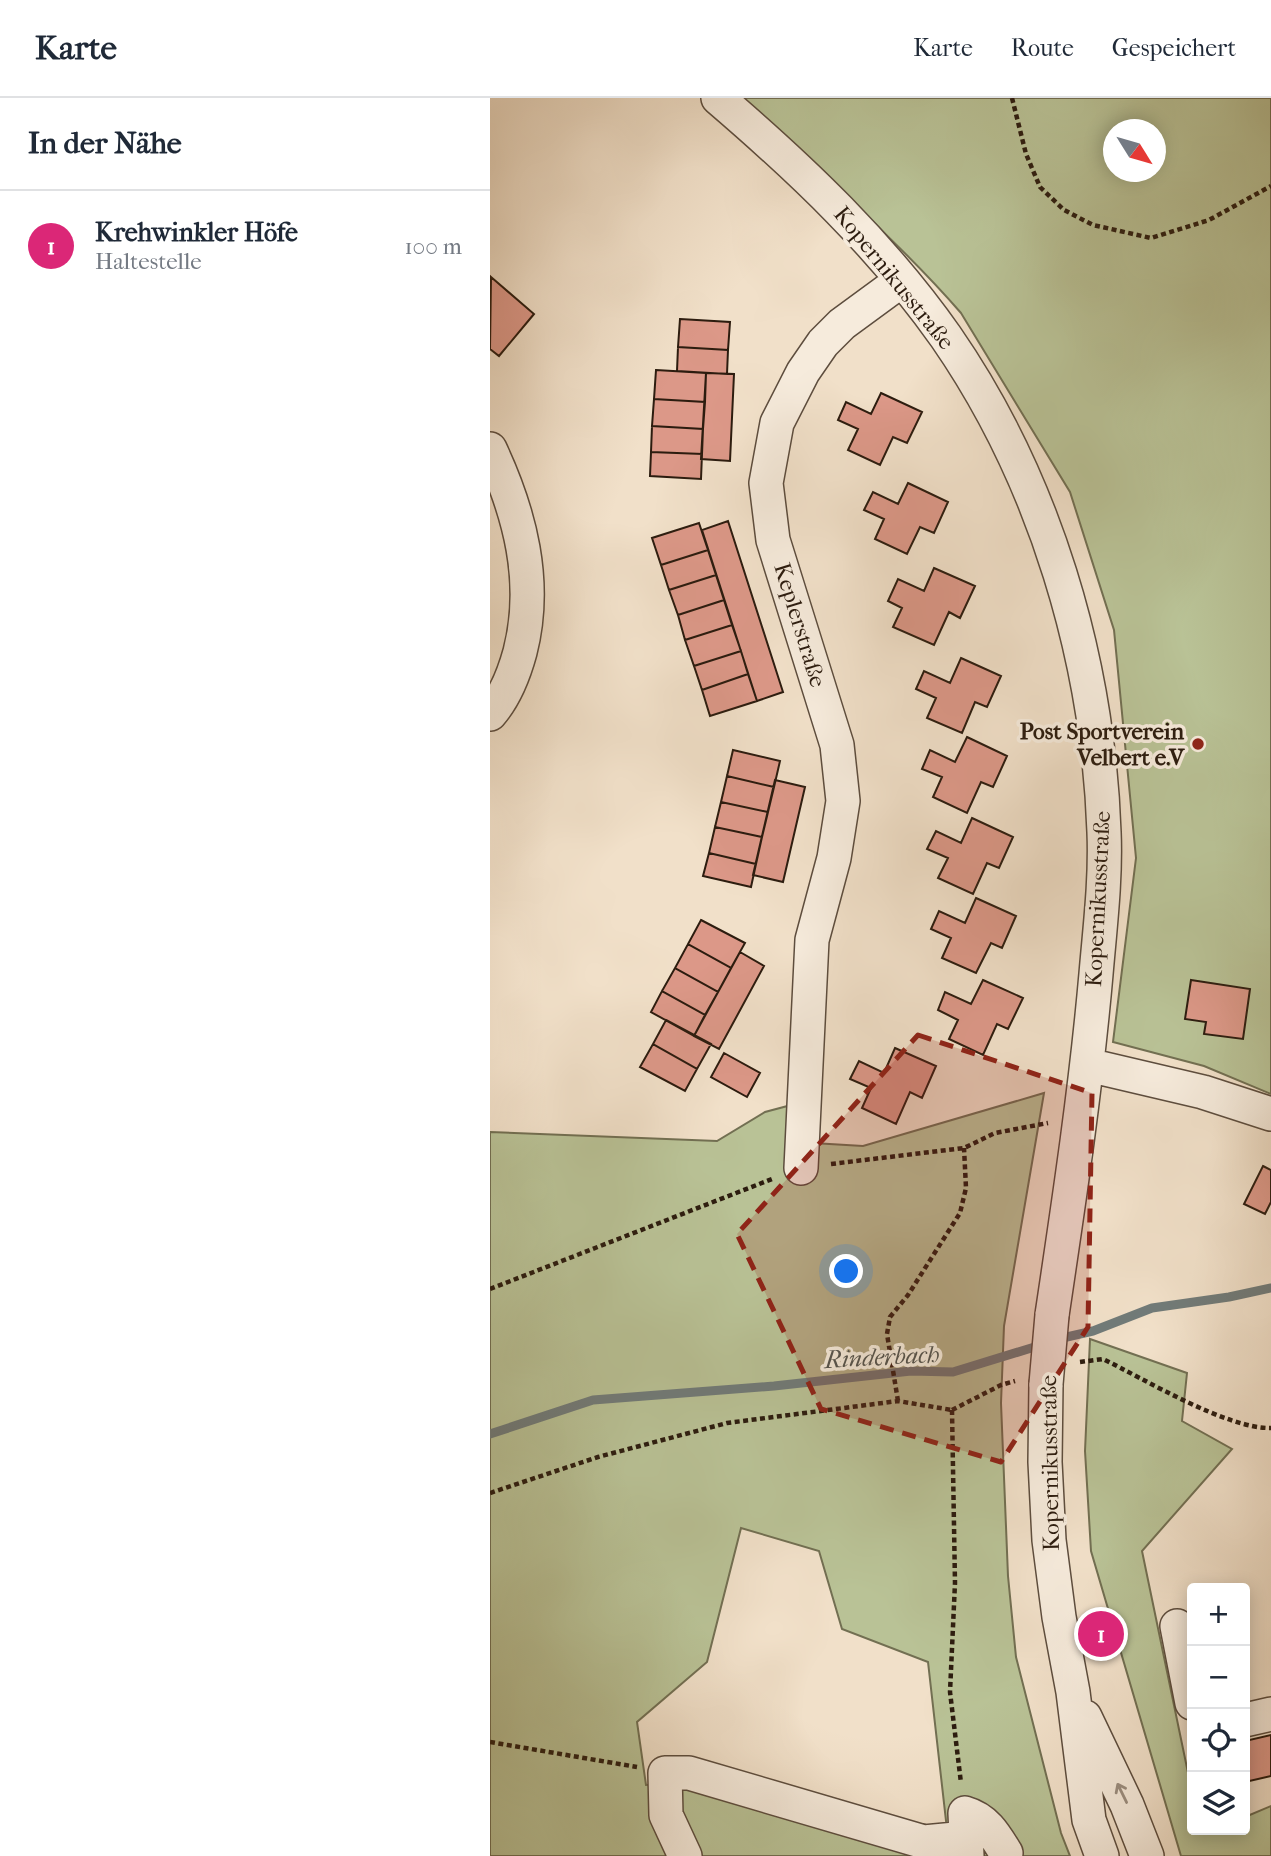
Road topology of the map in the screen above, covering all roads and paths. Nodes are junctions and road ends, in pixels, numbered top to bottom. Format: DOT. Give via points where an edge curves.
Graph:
graph roads {
  1 [pos="718,98"];
  2 [pos="1012,98"];
  3 [pos="1271,186"];
  4 [pos="902,280"];
  5 [pos="490,449"];
  6 [pos="490,714"];
  7 [pos="1088,1065"];
  8 [pos="1271,1114"];
  9 [pos="1080,1126"];
  10 [pos="964,1148"];
  11 [pos="801,1168"];
  12 [pos="490,1289"];
  13 [pos="1073,1364"];
  14 [pos="1035,1381"];
  15 [pos="898,1401"];
  16 [pos="952,1410"];
  17 [pos="1271,1428"];
  18 [pos="490,1493"];
  19 [pos="1177,1626"];
  20 [pos="1187,1677"];
  21 [pos="1073,1692"];
  22 [pos="1271,1714"];
  23 [pos="1250,1719"];
  24 [pos="490,1742"];
  25 [pos="665,1773"];
  26 [pos="966,1836"];
  27 [pos="1006,1853"];
  28 [pos="685,1856"];
  29 [pos="1102,1856"];
  30 [pos="1147,1856"];
  1 -- 4 [label="street, Kopernikusstraße" via="812,181"];
  2 -- 3 [label="path" via="1040,187 1064,210 1093,225 1152,238 1209,220"];
  4 -- 7 [label="street, Kopernikusstraße" via="945,336 988,404 1008,446 1048,542 1086,672 1096,726 1104,835"];
  4 -- 11 [label="street, Keplerstraße" via="842,324 803,372 777,424 766,483 773,540 837,745 843,801 834,858 812,940"];
  5 -- 6 [label="street" via="514,508 527,566 528,599 514,673"];
  7 -- 8 [label="street" via="1203,1092"];
  7 -- 9 [label="street, Kopernikusstraße"];
  9 -- 10 [label="path" via="1042,1122 995,1133"];
  9 -- 14 [label="street, Kopernikusstraße, bridge" via="1052,1315"];
  10 -- 11 [label="path"];
  10 -- 15 [label="path" via="967,1188 960,1213 890,1317 887,1334"];
  11 -- 12 [label="path"];
  13 -- 17 [label="path" via="1103,1359 1227,1419"];
  14 -- 16 [label="path" via="1001,1385"];
  14 -- 21 [label="street, Kopernikusstraße" via="1049,1540"];
  15 -- 16 [label="path"];
  15 -- 18 [label="path" via="727,1423 598,1457"];
  16 -- 26 [label="path" via="956,1583 950,1692"];
  19 -- 20 [label="street"];
  21 -- 29 [label="street, Kopernikusstraße" via="1089,1820"];
  30 -- 21 [label="street, Kopernikusstraße, one-way"];
  22 -- 23 [label="street"];
  24 -- 25 [label="path"];
  25 -- 26 [label="street" via="689,1773 924,1842"];
  25 -- 28 [label="street" via="666,1815"];
  26 -- 27 [label="street" via="979,1817"];
}
